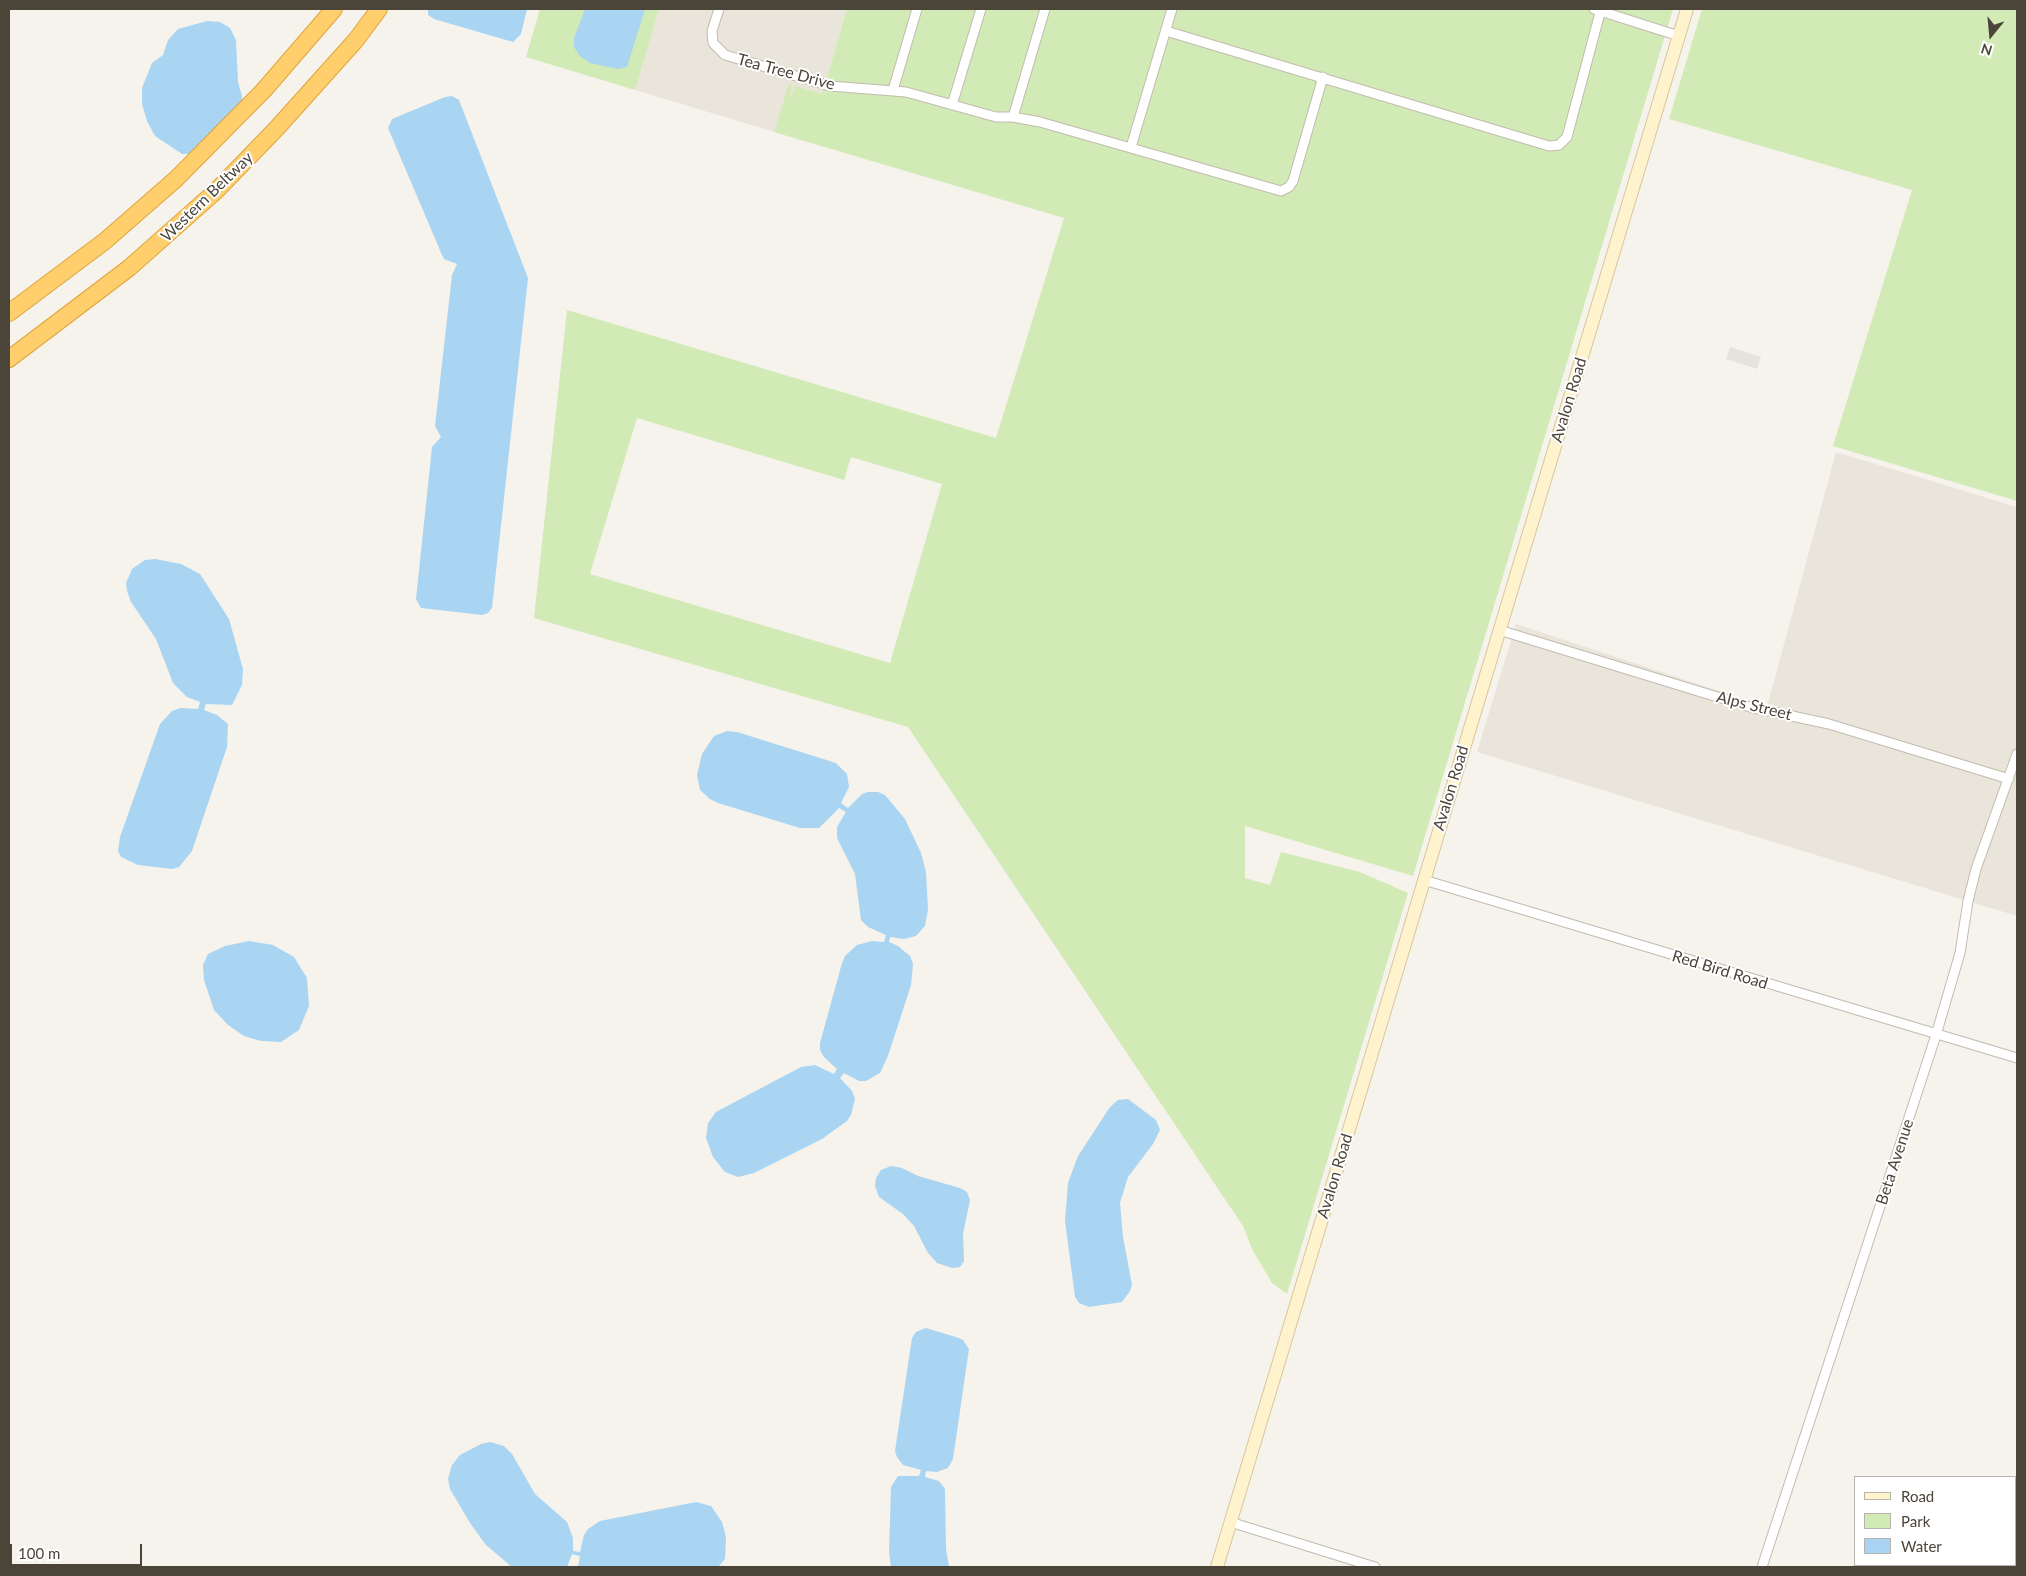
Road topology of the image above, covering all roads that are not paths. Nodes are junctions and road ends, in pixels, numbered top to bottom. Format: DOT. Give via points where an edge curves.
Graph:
graph roads {
  1 [pos="334,9"];
  2 [pos="379,9"];
  3 [pos="719,9"];
  4 [pos="917,9"];
  5 [pos="981,9"];
  6 [pos="1045,9"];
  7 [pos="1172,9"];
  8 [pos="1598,9"];
  9 [pos="1687,9"];
  10 [pos="1166,31"];
  11 [pos="1679,36"];
  12 [pos="1323,77"];
  13 [pos="894,90"];
  14 [pos="952,105"];
  15 [pos="1013,117"];
  16 [pos="1131,147"];
  17 [pos="9,313"];
  18 [pos="9,359"];
  19 [pos="1499,630"];
  20 [pos="2017,754"];
  21 [pos="2010,779"];
  22 [pos="1424,880"];
  23 [pos="1936,1035"];
  24 [pos="2017,1058"];
  25 [pos="1230,1522"];
  26 [pos="1217,1567"];
  27 [pos="1376,1567"];
  28 [pos="1762,1567"];
  1 -- 17 [label="highway" via="264,90 176,179 105,240"];
  2 -- 18 [label="highway, Western Beltway" via="356,40 216,191 129,268"];
  3 -- 13 [label="street, Tea Tree Drive" via="712,30 713,43 725,55 830,86"];
  4 -- 13 [label="street"];
  5 -- 14 [label="street"];
  6 -- 15 [label="street"];
  7 -- 10 [label="street"];
  8 -- 11 [label="street"];
  8 -- 12 [label="street" via="1567,137 1559,145 1549,146"];
  9 -- 11 [label="main road, Avalon Road"];
  10 -- 12 [label="street"];
  10 -- 16 [label="street"];
  11 -- 19 [label="main road, Avalon Road"];
  12 -- 16 [label="street, Tea Tree Drive" via="1293,181 1289,188 1281,191"];
  13 -- 14 [label="street, Tea Tree Drive"];
  14 -- 15 [label="street, Tea Tree Drive" via="996,118"];
  15 -- 16 [label="street, Tea Tree Drive"];
  19 -- 21 [label="street, Alps Street" via="1750,707 1829,724"];
  19 -- 22 [label="main road, Avalon Road"];
  20 -- 21 [label="street, Beta Avenue"];
  21 -- 23 [label="street, Beta Avenue" via="1976,870 1960,953"];
  22 -- 23 [label="street, Red Bird Road"];
  22 -- 25 [label="main road, Avalon Road"];
  23 -- 24 [label="street, Red Bird Road"];
  23 -- 28 [label="street, Beta Avenue"];
  25 -- 26 [label="main road, Avalon Road"];
  25 -- 27 [label="street"];
}
